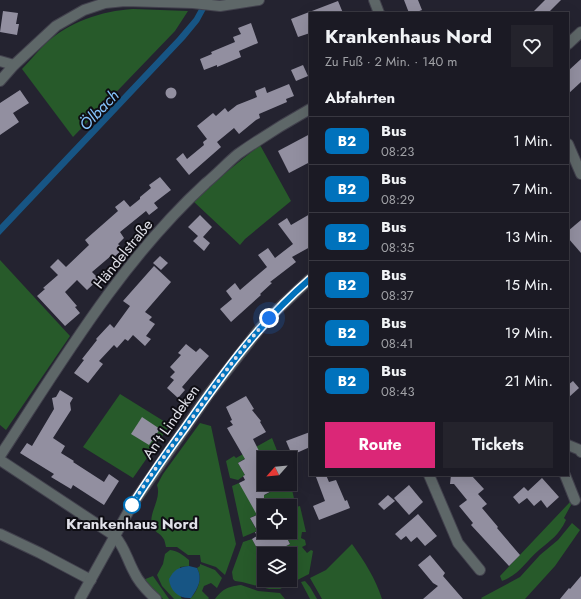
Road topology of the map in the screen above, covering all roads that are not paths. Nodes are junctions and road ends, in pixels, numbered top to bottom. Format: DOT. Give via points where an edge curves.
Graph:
graph roads {
  1 [pos="259,0"];
  2 [pos="374,0"];
  3 [pos="165,1"];
  4 [pos="105,2"];
  5 [pos="379,12"];
  6 [pos="581,32"];
  7 [pos="569,43"];
  8 [pos="0,61"];
  9 [pos="14,65"];
  10 [pos="0,81"];
  11 [pos="309,110"];
  12 [pos="569,146"];
  13 [pos="581,174"];
  14 [pos="309,280"];
  15 [pos="569,445"];
  16 [pos="581,452"];
  17 [pos="0,456"];
  18 [pos="0,460"];
  19 [pos="429,476"];
  20 [pos="565,476"];
  21 [pos="581,491"];
  22 [pos="0,534"];
  23 [pos="115,536"];
  24 [pos="480,570"];
  25 [pos="90,580"];
  26 [pos="80,599"];
  27 [pos="156,599"];
  1 -- 3 [label="street" via="220,6"];
  2 -- 5 [label="street"];
  3 -- 4 [label="street"];
  4 -- 9 [label="street" via="84,10 56,26"];
  6 -- 7 [label="street"];
  8 -- 9 [label="street"];
  9 -- 10 [label="street"];
  11 -- 17 [label="street, Händelstraße" via="237,155 192,196 147,244 84,328"];
  12 -- 13 [label="street"];
  14 -- 23 [label="street, An't Lindeken" via="272,315 234,360 147,481"];
  15 -- 16 [label="street"];
  18 -- 23 [label="street"];
  19 -- 24 [label="street" via="458,543"];
  20 -- 21 [label="street" via="575,500"];
  22 -- 25 [label="street"];
  23 -- 25 [label="street, An't Lindeken"];
  23 -- 27 [label="street" via="123,546 140,583"];
  25 -- 26 [label="street, An't Lindeken"];
}
